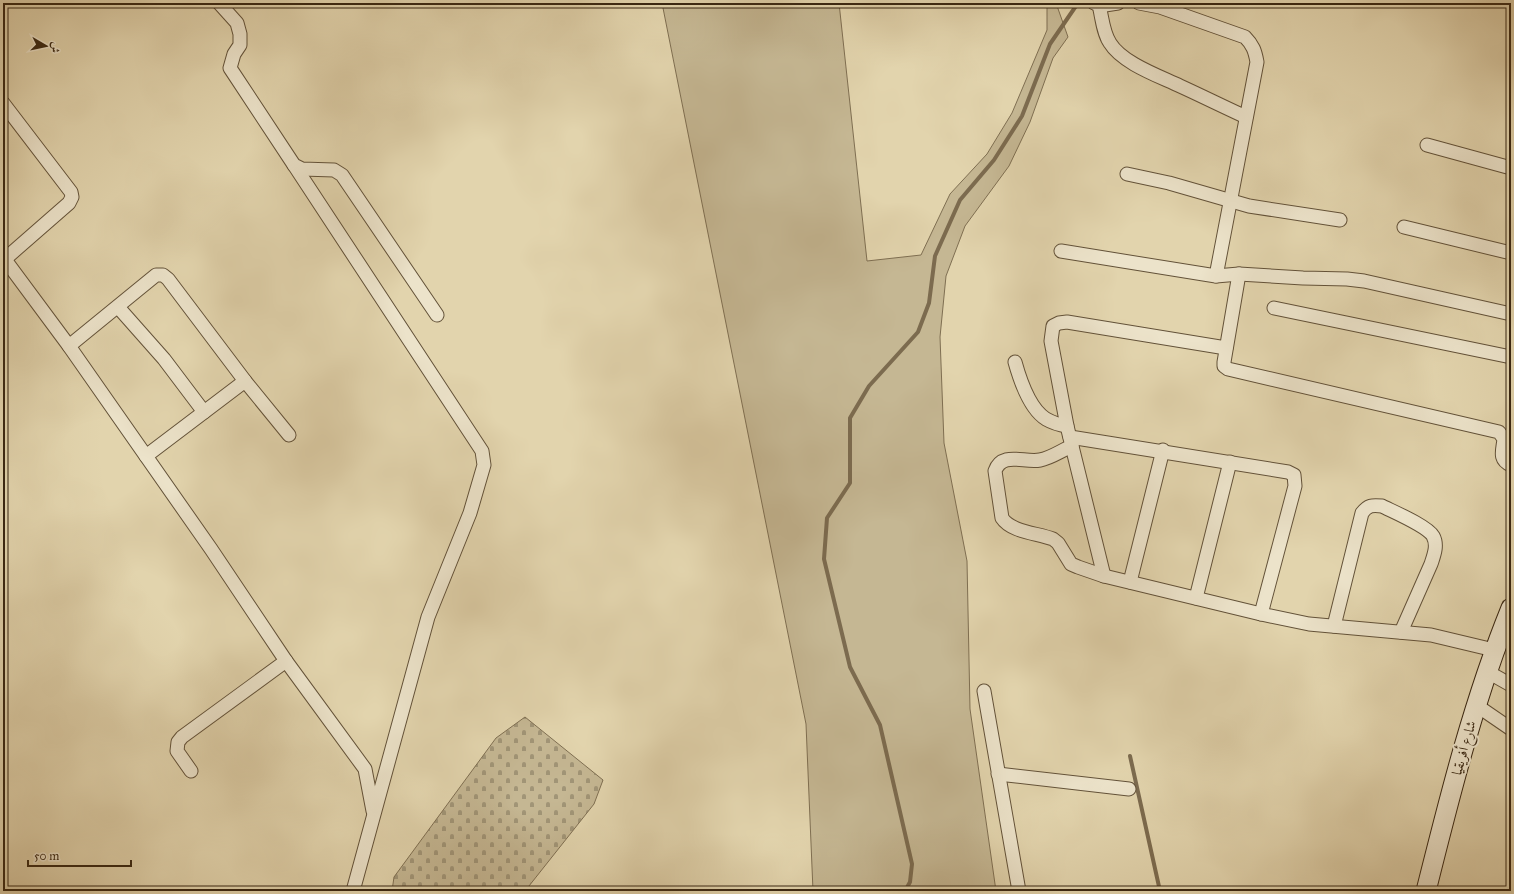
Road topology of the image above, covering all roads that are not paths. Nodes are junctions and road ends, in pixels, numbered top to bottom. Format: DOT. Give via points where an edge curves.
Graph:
graph roads {
  1 [pos="219,3"];
  2 [pos="1118,3"];
  3 [pos="1139,3"];
  4 [pos="1096,4"];
  5 [pos="3,103"];
  6 [pos="1246,117"];
  7 [pos="1427,145"];
  8 [pos="294,165"];
  9 [pos="1511,168"];
  10 [pos="1127,174"];
  11 [pos="1231,202"];
  12 [pos="1340,220"];
  13 [pos="1404,227"];
  14 [pos="1062,251"];
  15 [pos="1511,253"];
  16 [pos="4,258"];
  17 [pos="1239,274"];
  18 [pos="1216,276"];
  19 [pos="118,307"];
  20 [pos="1274,308"];
  21 [pos="1511,314"];
  22 [pos="437,315"];
  23 [pos="69,346"];
  24 [pos="1226,348"];
  25 [pos="1511,357"];
  26 [pos="1015,362"];
  27 [pos="245,381"];
  28 [pos="204,412"];
  29 [pos="289,435"];
  30 [pos="1069,439"];
  31 [pos="1163,450"];
  32 [pos="146,456"];
  33 [pos="1230,462"];
  34 [pos="1511,465"];
  35 [pos="1104,576"];
  36 [pos="1130,582"];
  37 [pos="1196,598"];
  38 [pos="1511,608"];
  39 [pos="1261,614"];
  40 [pos="1334,626"];
  41 [pos="1401,632"];
  42 [pos="1494,650"];
  43 [pos="286,661"];
  44 [pos="1488,672"];
  45 [pos="1511,685"];
  46 [pos="984,691"];
  47 [pos="1476,705"];
  48 [pos="1511,729"];
  49 [pos="191,771"];
  50 [pos="998,774"];
  51 [pos="1129,789"];
  52 [pos="374,814"];
  53 [pos="353,891"];
  54 [pos="1020,891"];
  55 [pos="1426,891"];
  1 -- 8 [label="street" via="237,23 240,34 240,45 230,68"];
  2 -- 4 [label="street"];
  3 -- 6 [label="street" via="1245,37 1252,43 1257,62"];
  4 -- 6 [label="street" via="1109,43 1128,60"];
  5 -- 16 [label="street" via="72,196 69,203"];
  6 -- 11 [label="street"];
  7 -- 9 [label="street"];
  8 -- 22 [label="street" via="302,169 334,170 342,176"];
  8 -- 52 [label="street" via="482,451 484,465 470,513 428,617"];
  10 -- 11 [label="street" via="1169,183"];
  11 -- 12 [label="street"];
  11 -- 18 [label="street"];
  13 -- 15 [label="street"];
  14 -- 18 [label="street"];
  16 -- 23 [label="street"];
  17 -- 18 [label="street"];
  17 -- 21 [label="street" via="1364,281"];
  17 -- 24 [label="street"];
  19 -- 23 [label="street"];
  19 -- 27 [label="street" via="156,275 166,277"];
  19 -- 28 [label="street" via="164,359"];
  20 -- 25 [label="street"];
  23 -- 32 [label="street"];
  24 -- 30 [label="street" via="1067,322 1059,323 1054,326 1051,341"];
  24 -- 34 [label="street" via="1224,366 1234,372 1499,432 1504,439 1501,454"];
  26 -- 30 [label="street" via="1024,387 1038,413"];
  27 -- 28 [label="street"];
  27 -- 29 [label="street"];
  28 -- 32 [label="street"];
  30 -- 31 [label="street"];
  30 -- 35 [label="street"];
  30 -- 35 [label="street" via="1041,460 1005,460 997,465 995,471 1002,518 1012,527 1053,539 1071,564"];
  31 -- 33 [label="street"];
  31 -- 36 [label="street"];
  32 -- 43 [label="street"];
  33 -- 37 [label="street"];
  33 -- 39 [label="street" via="1294,475 1295,486"];
  35 -- 36 [label="street"];
  36 -- 37 [label="street"];
  37 -- 39 [label="street"];
  38 -- 42 [label="street, شارع أفريقيا"];
  39 -- 40 [label="street" via="1309,624"];
  40 -- 41 [label="street"];
  40 -- 41 [label="street" via="1362,513 1367,506 1374,505 1382,506 1427,529 1434,537 1431,564"];
  41 -- 42 [label="street" via="1431,635"];
  42 -- 44 [label="street, شارع أفريقيا"];
  43 -- 49 [label="street" via="182,737 178,742 177,752"];
  43 -- 52 [label="street" via="365,769"];
  44 -- 45 [label="street"];
  44 -- 47 [label="street, شارع أفريقيا"];
  46 -- 50 [label="street"];
  47 -- 48 [label="street"];
  47 -- 55 [label="street, شارع أفريقيا"];
  50 -- 51 [label="street"];
  50 -- 54 [label="street"];
  52 -- 53 [label="street"];
}
